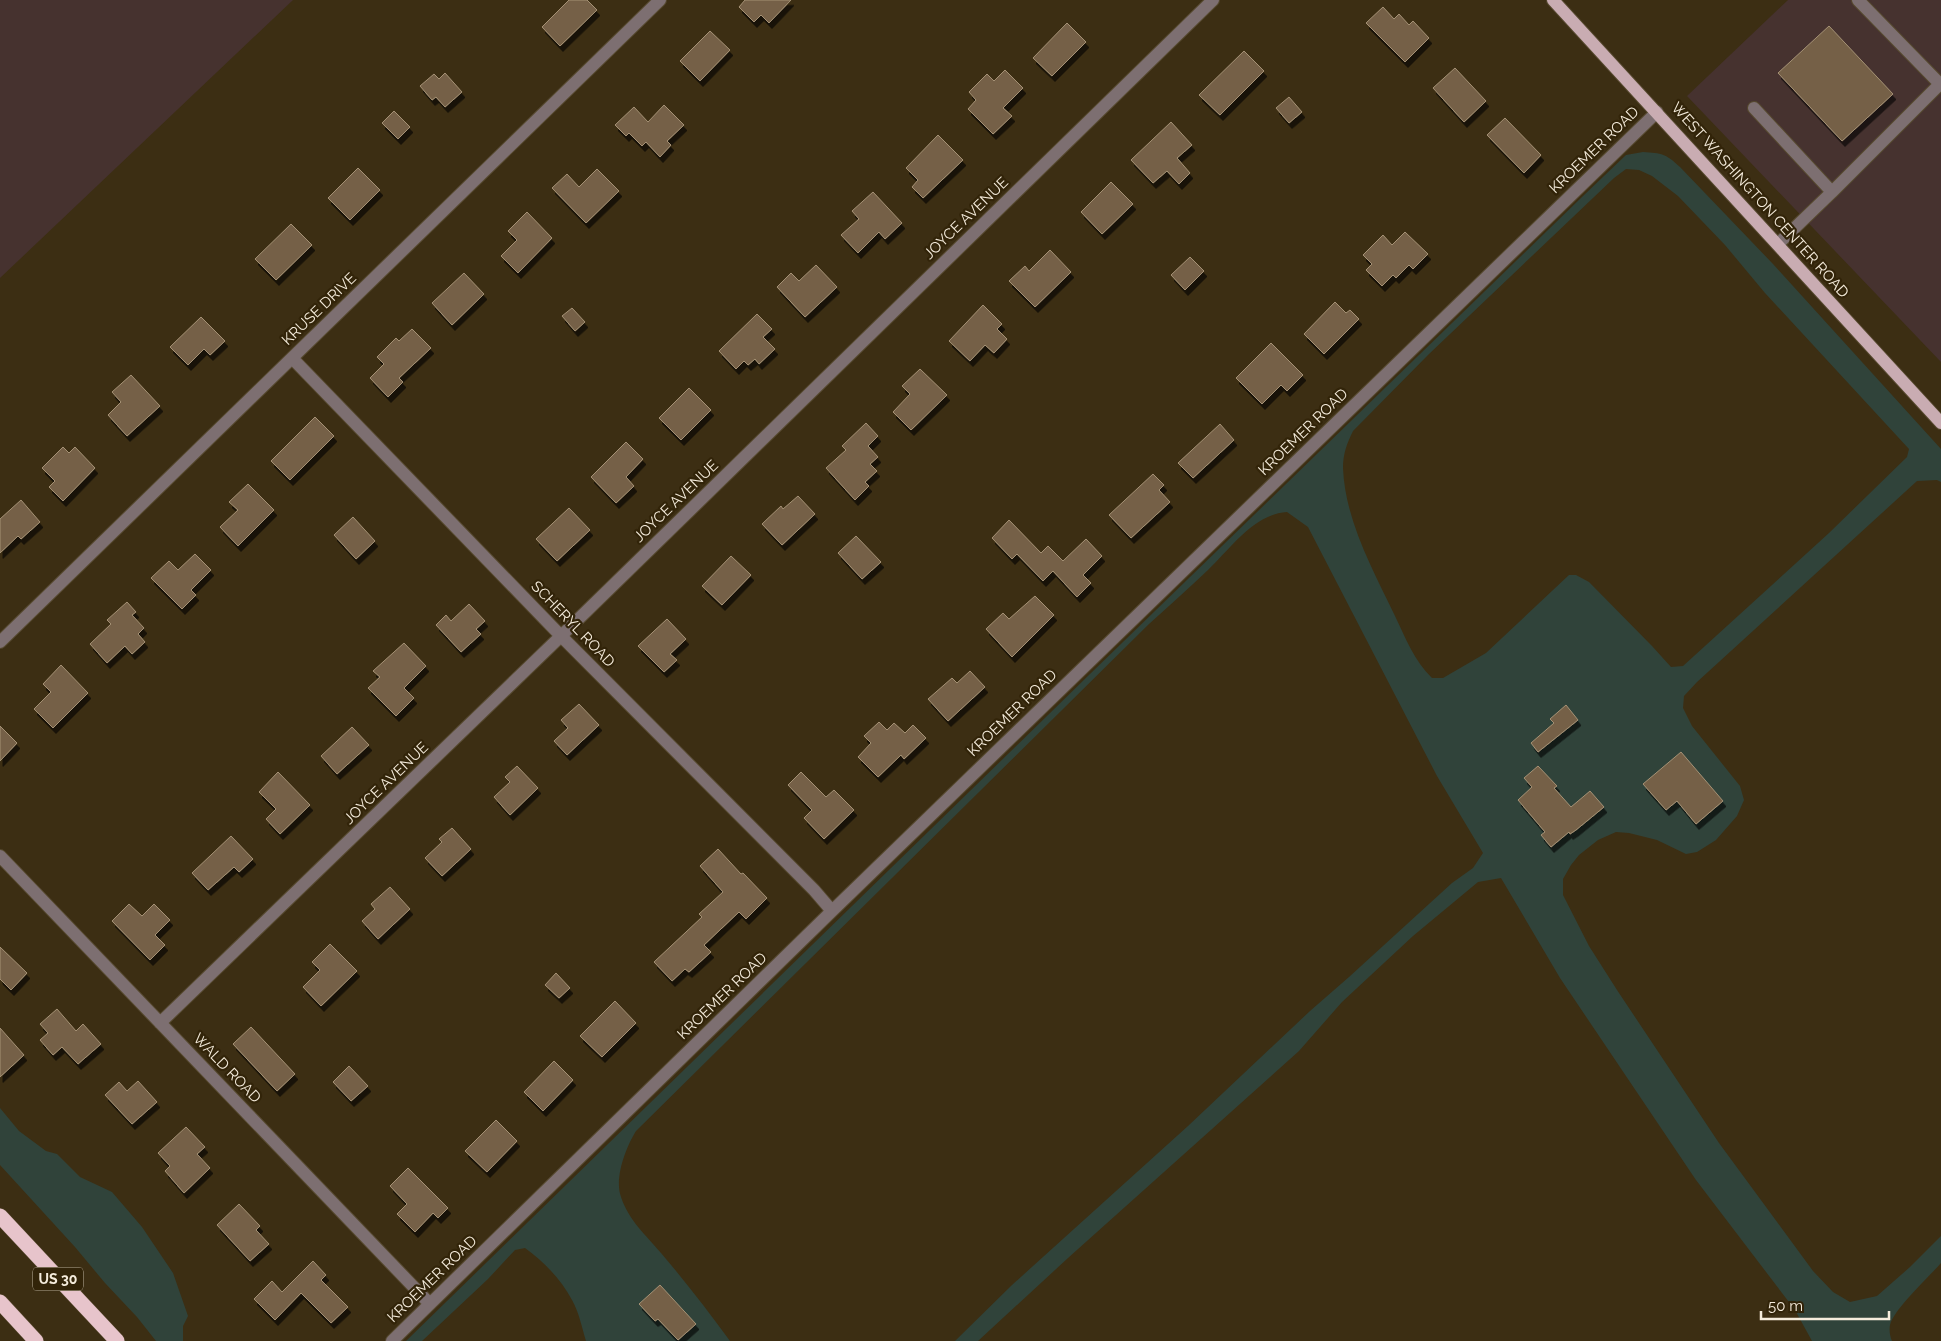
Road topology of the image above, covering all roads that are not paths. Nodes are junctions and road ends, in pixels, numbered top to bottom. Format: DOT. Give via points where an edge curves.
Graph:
graph roads {
  1 [pos="660,0"];
  2 [pos="1213,0"];
  3 [pos="1553,0"];
  4 [pos="1858,0"];
  5 [pos="1754,108"];
  6 [pos="1657,112"];
  7 [pos="1832,192"];
  8 [pos="1778,244"];
  9 [pos="292,358"];
  10 [pos="1941,423"];
  11 [pos="561,636"];
  12 [pos="0,642"];
  13 [pos="0,856"];
  14 [pos="832,911"];
  15 [pos="160,1023"];
  16 [pos="0,1216"];
  17 [pos="0,1302"];
  18 [pos="430,1304"];
  19 [pos="36,1341"];
  20 [pos="117,1341"];
  21 [pos="392,1341"];
  1 -- 9 [label="street, KRUSE DRIVE"];
  2 -- 11 [label="street, JOYCE AVENUE"];
  3 -- 6 [label="main road, WEST WASHINGTON CENTER ROAD"];
  4 -- 7 [label="street" via="1940,84"];
  5 -- 7 [label="street"];
  6 -- 8 [label="main road, WEST WASHINGTON CENTER ROAD"];
  6 -- 14 [label="street, KROEMER ROAD"];
  7 -- 8 [label="street"];
  8 -- 10 [label="main road, WEST WASHINGTON CENTER ROAD"];
  9 -- 11 [label="street, SCHERYL ROAD"];
  9 -- 12 [label="street, KRUSE DRIVE"];
  11 -- 14 [label="street, SCHERYL ROAD"];
  11 -- 15 [label="street, JOYCE AVENUE"];
  13 -- 15 [label="street, WALD ROAD"];
  14 -- 18 [label="street, KROEMER ROAD"];
  15 -- 18 [label="street, WALD ROAD"];
  16 -- 20 [label="highway, US 30"];
  17 -- 19 [label="highway"];
  18 -- 21 [label="street, KROEMER ROAD"];
}
